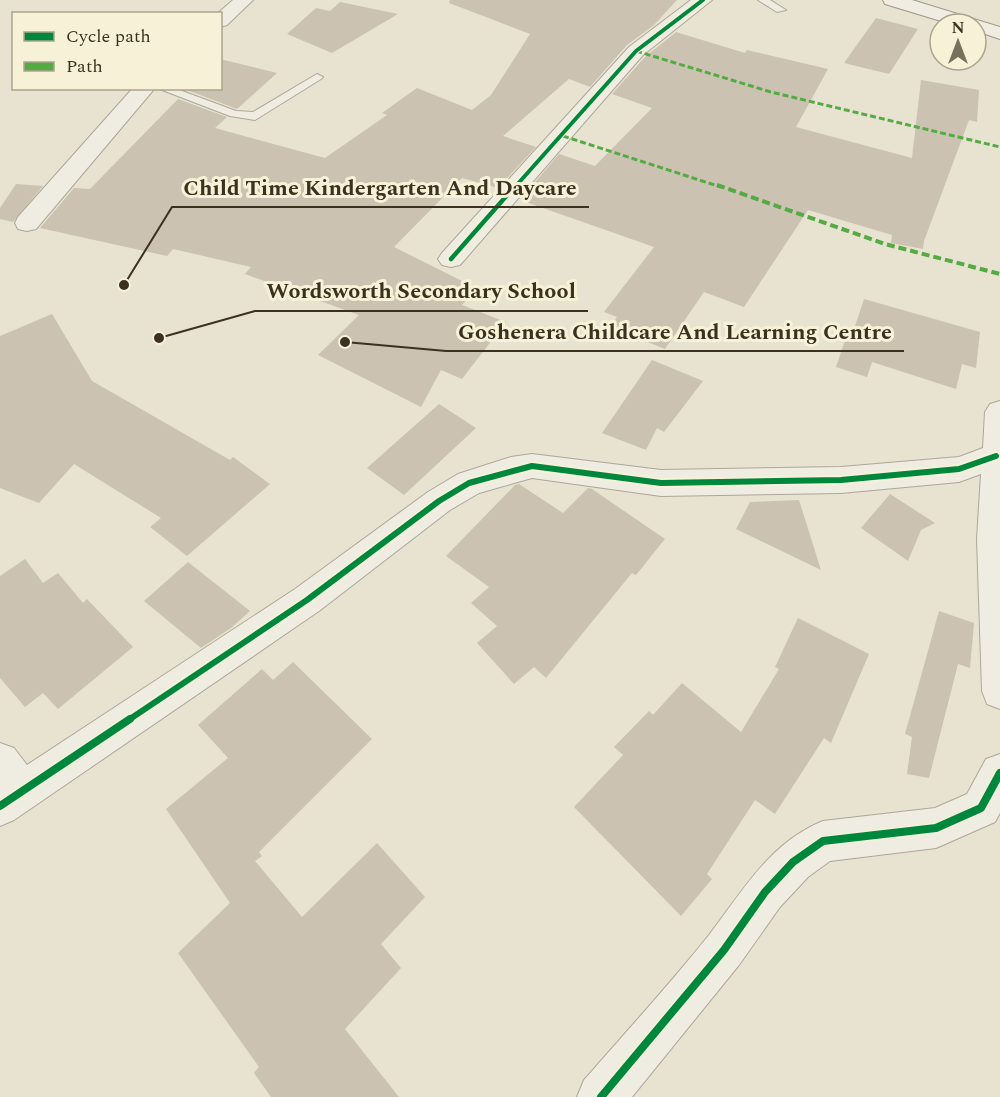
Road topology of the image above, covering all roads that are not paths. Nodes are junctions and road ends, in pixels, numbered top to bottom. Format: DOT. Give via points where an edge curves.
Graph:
graph roads {
  1 [pos="244,0"];
  2 [pos="703,0"];
  3 [pos="763,0"];
  4 [pos="892,0"];
  5 [pos="781,10"];
  6 [pos="932,12"];
  7 [pos="222,19"];
  8 [pos="317,76"];
  9 [pos="143,90"];
  10 [pos="168,90"];
  11 [pos="27,223"];
  12 [pos="452,259"];
  13 [pos="1000,412"];
  14 [pos="996,456"];
  15 [pos="997,542"];
  16 [pos="1000,691"];
  17 [pos="1000,773"];
  18 [pos="7,786"];
  19 [pos="601,1097"];
  1 -- 7 [label="street"];
  2 -- 12 [label="street" via="636,51"];
  3 -- 5 [label="lane"];
  4 -- 6 [label="street"];
  8 -- 10 [label="lane" via="255,116 234,114"];
  9 -- 11 [label="street"];
  13 -- 14 [label="street"];
  14 -- 15 [label="street"];
  14 -- 18 [label="street" via="959,469 841,480 661,483 532,466 469,483 306,600"];
  15 -- 16 [label="street"];
  17 -- 19 [label="street" via="981,808 936,828 823,841 793,862"];
}
